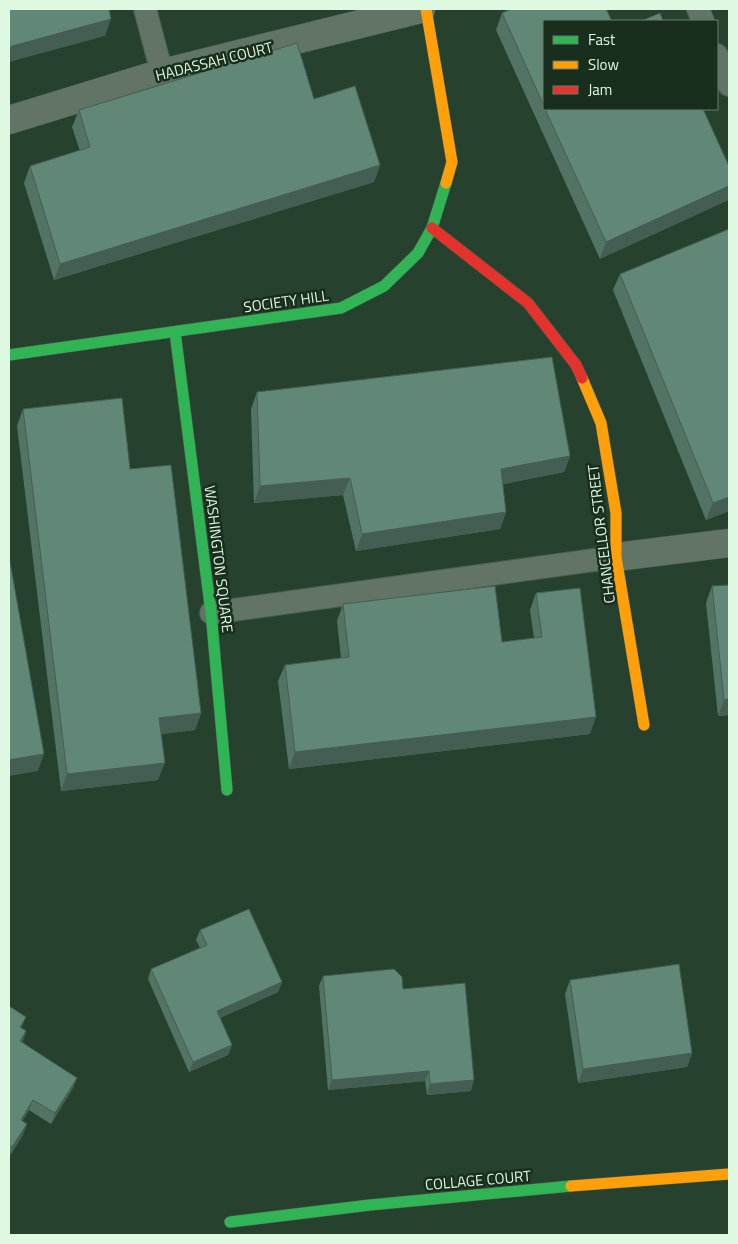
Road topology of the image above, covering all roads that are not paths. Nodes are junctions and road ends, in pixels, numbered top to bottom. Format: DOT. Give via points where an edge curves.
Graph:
graph roads {
  1 [pos="145,9"];
  2 [pos="421,9"];
  3 [pos="426,9"];
  4 [pos="718,58"];
  5 [pos="162,73"];
  6 [pos="729,85"];
  7 [pos="9,120"];
  8 [pos="432,228"];
  9 [pos="175,332"];
  10 [pos="9,355"];
  11 [pos="729,543"];
  12 [pos="616,557"];
  13 [pos="212,613"];
  14 [pos="644,725"];
  15 [pos="227,790"];
  16 [pos="729,1174"];
  17 [pos="230,1222"];
  1 -- 5 [label="lane"];
  2 -- 5 [label="street, HADASSAH COURT"];
  3 -- 8 [label="street, SOCIETY HILL" via="452,162"];
  4 -- 6 [label="lane"];
  5 -- 7 [label="street, HADASSAH COURT"];
  8 -- 9 [label="street, SOCIETY HILL" via="418,253 384,286 341,308"];
  8 -- 12 [label="street, CHANCELLOR STREET" via="528,303 576,365 601,424 616,513"];
  9 -- 10 [label="street, SOCIETY HILL"];
  9 -- 13 [label="street, WASHINGTON SQUARE"];
  11 -- 12 [label="street"];
  12 -- 13 [label="lane"];
  12 -- 14 [label="street, CHANCELLOR STREET"];
  13 -- 15 [label="street, WASHINGTON SQUARE"];
  16 -- 17 [label="street, COLLAGE COURT" via="507,1191"];
}
